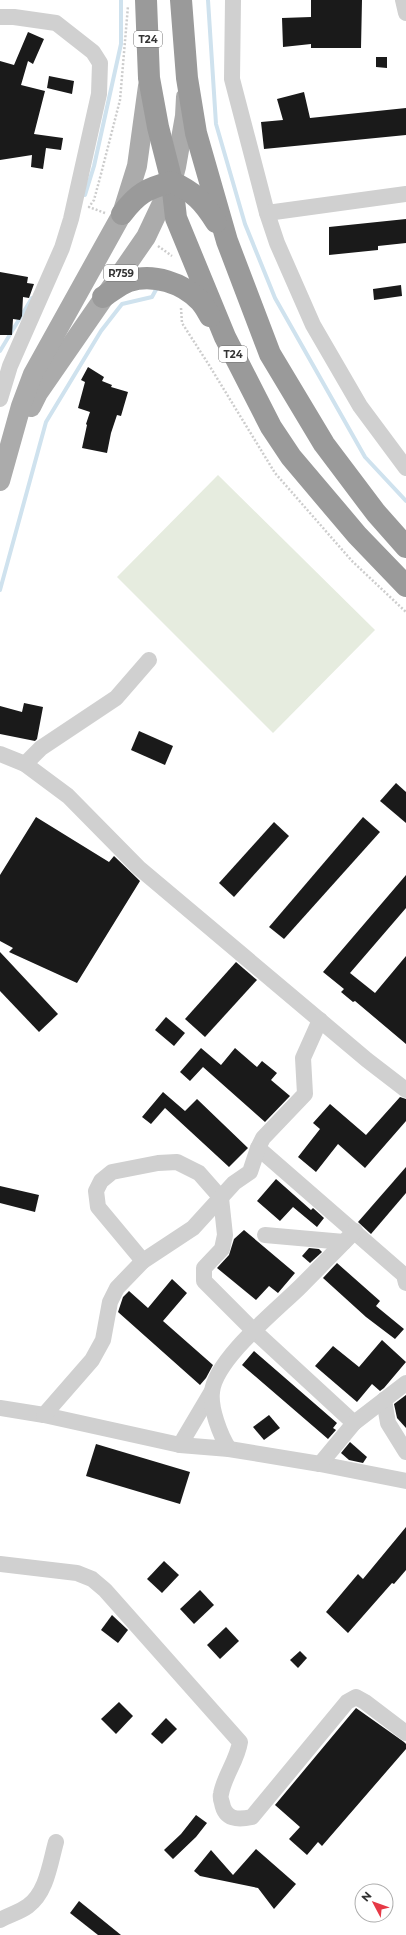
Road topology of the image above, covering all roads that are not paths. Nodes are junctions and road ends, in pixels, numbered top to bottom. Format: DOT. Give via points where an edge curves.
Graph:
graph roads {
  1 [pos="146,0"];
  2 [pos="181,0"];
  3 [pos="232,0"];
  4 [pos="403,0"];
  5 [pos="406,13"];
  6 [pos="0,17"];
  7 [pos="149,78"];
  8 [pos="187,78"];
  9 [pos="172,182"];
  10 [pos="406,194"];
  11 [pos="267,213"];
  12 [pos="122,214"];
  13 [pos="227,240"];
  14 [pos="103,297"];
  15 [pos="225,337"];
  16 [pos="10,366"];
  17 [pos="33,374"];
  18 [pos="0,399"];
  19 [pos="9,449"];
  20 [pos="406,468"];
  21 [pos="0,481"];
  22 [pos="406,547"];
  23 [pos="406,586"];
  24 [pos="149,660"];
  25 [pos="0,754"];
  26 [pos="25,764"];
  27 [pos="320,1020"];
  28 [pos="406,1090"];
  29 [pos="258,1148"];
  30 [pos="221,1198"];
  31 [pos="265,1235"];
  32 [pos="350,1237"];
  33 [pos="143,1261"];
  34 [pos="406,1283"];
  35 [pos="253,1330"];
  36 [pos="406,1383"];
  37 [pos="212,1391"];
  38 [pos="384,1400"];
  39 [pos="0,1408"];
  40 [pos="44,1414"];
  41 [pos="354,1423"];
  42 [pos="180,1445"];
  43 [pos="229,1449"];
  44 [pos="406,1452"];
  45 [pos="320,1464"];
  46 [pos="406,1481"];
  47 [pos="0,1564"];
  48 [pos="406,1733"];
  49 [pos="56,1842"];
  50 [pos="0,1920"];
  1 -- 7 [label="highway, T24"];
  2 -- 8 [label="highway"];
  3 -- 11 [label="street" via="232,79"];
  4 -- 5 [label="street"];
  6 -- 16 [label="street" via="56,23 93,52 100,63 99,94 72,219 62,248"];
  7 -- 9 [label="highway, T24"];
  7 -- 12 [label="main road, R759" via="137,166"];
  8 -- 9 [label="main road, R759" via="185,116"];
  8 -- 13 [label="highway" via="196,133"];
  9 -- 12 [label="highway" via="153,187 135,198"];
  9 -- 13 [label="highway" via="194,193 206,205"];
  9 -- 14 [label="main road, R759" via="146,237"];
  9 -- 15 [label="highway, T24" via="176,218"];
  10 -- 11 [label="street"];
  11 -- 20 [label="street" via="277,243 313,325 360,406"];
  12 -- 17 [label="main road, R759"];
  13 -- 22 [label="highway" via="270,354 324,444 376,513"];
  14 -- 15 [label="highway" via="128,281 143,278 161,280 179,286 200,301"];
  14 -- 19 [label="main road, R759" via="38,393"];
  15 -- 23 [label="highway, T24" via="271,427 291,457 357,535"];
  16 -- 17 [label="street"];
  16 -- 18 [label="street"];
  17 -- 19 [label="main road, R759"];
  19 -- 21 [label="main road, R759"];
  24 -- 26 [label="street" via="116,698 41,748"];
  25 -- 26 [label="street"];
  26 -- 27 [label="street" via="68,796 139,868"];
  27 -- 28 [label="street"];
  27 -- 29 [label="street" via="303,1058 305,1094 263,1138"];
  29 -- 30 [label="street" via="250,1172 234,1183"];
  29 -- 32 [label="street"];
  30 -- 33 [label="street" via="193,1228"];
  30 -- 33 [label="street" via="199,1173 177,1162 112,1172 101,1181 96,1191 98,1207"];
  30 -- 35 [label="street" via="225,1235 222,1249 204,1268 204,1281"];
  31 -- 32 [label="street"];
  32 -- 34 [label="street" via="404,1275"];
  32 -- 35 [label="street"];
  33 -- 40 [label="street" via="117,1288 110,1302 103,1340 92,1360"];
  35 -- 37 [label="street" via="230,1356 217,1376"];
  35 -- 41 [label="street"];
  36 -- 38 [label="street"];
  37 -- 42 [label="street"];
  37 -- 43 [label="street" via="216,1419"];
  38 -- 41 [label="street"];
  38 -- 44 [label="street" via="388,1423"];
  39 -- 40 [label="street"];
  40 -- 42 [label="street"];
  41 -- 45 [label="street"];
  42 -- 43 [label="street"];
  43 -- 45 [label="street"];
  45 -- 46 [label="street"];
  47 -- 48 [label="street" via="77,1574 92,1579 105,1590 240,1742 239,1751 220,1795 223,1810 230,1817 240,1820 252,1817 347,1702 356,1697"];
  49 -- 50 [label="street" via="38,1896 27,1906"];
}
